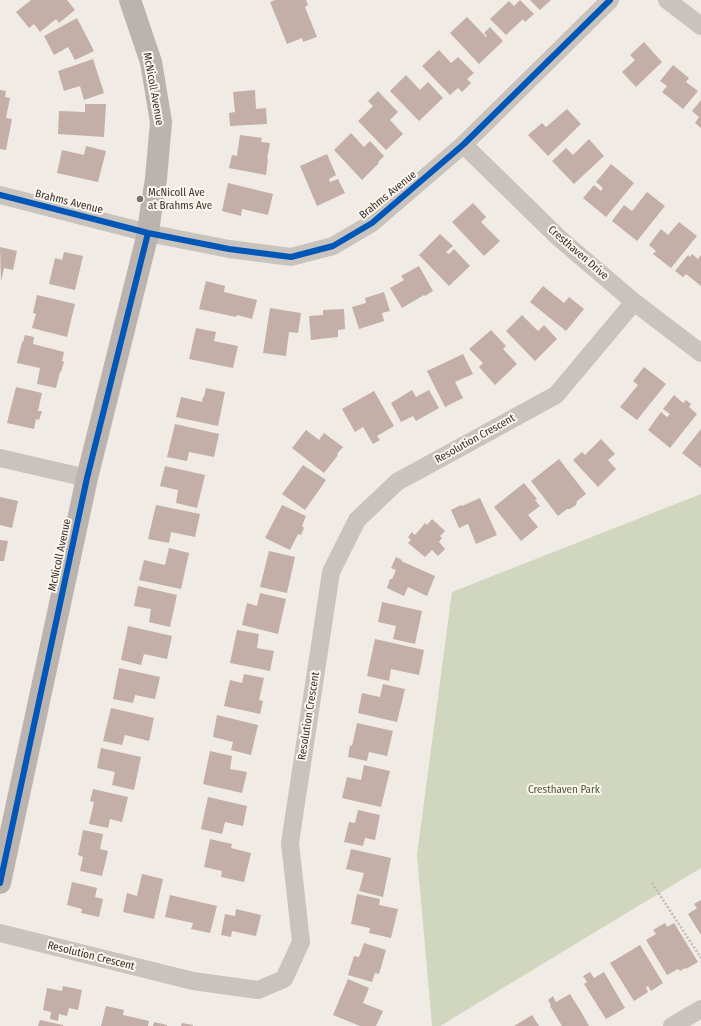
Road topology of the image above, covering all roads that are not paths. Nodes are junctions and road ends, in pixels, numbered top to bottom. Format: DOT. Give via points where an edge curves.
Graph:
graph roads {
  1 [pos="610,0"];
  2 [pos="667,0"];
  3 [pos="133,1"];
  4 [pos="701,26"];
  5 [pos="464,144"];
  6 [pos="0,195"];
  7 [pos="148,233"];
  8 [pos="634,302"];
  9 [pos="701,353"];
  10 [pos="0,458"];
  11 [pos="87,478"];
  12 [pos="0,883"];
  13 [pos="0,933"];
  14 [pos="701,1009"];
  15 [pos="672,1026"];
  1 -- 5 [label="street, Brahms Avenue"];
  2 -- 4 [label="street"];
  3 -- 7 [label="street, McNicoll Avenue" via="150,62 161,122"];
  5 -- 7 [label="street, Brahms Avenue" via="372,223 333,246 319,250 291,257 229,249"];
  5 -- 8 [label="street, Cresthaven Drive" via="559,238"];
  6 -- 7 [label="street, Brahms Avenue"];
  7 -- 11 [label="street, McNicoll Avenue"];
  8 -- 9 [label="street, Cresthaven Drive"];
  8 -- 13 [label="street, Resolution Crescent" via="556,395 397,482 358,520 331,572 290,843 301,942 284,979 258,990 193,981"];
  10 -- 11 [label="street"];
  11 -- 12 [label="street, McNicoll Avenue"];
  14 -- 15 [label="street"];
}
